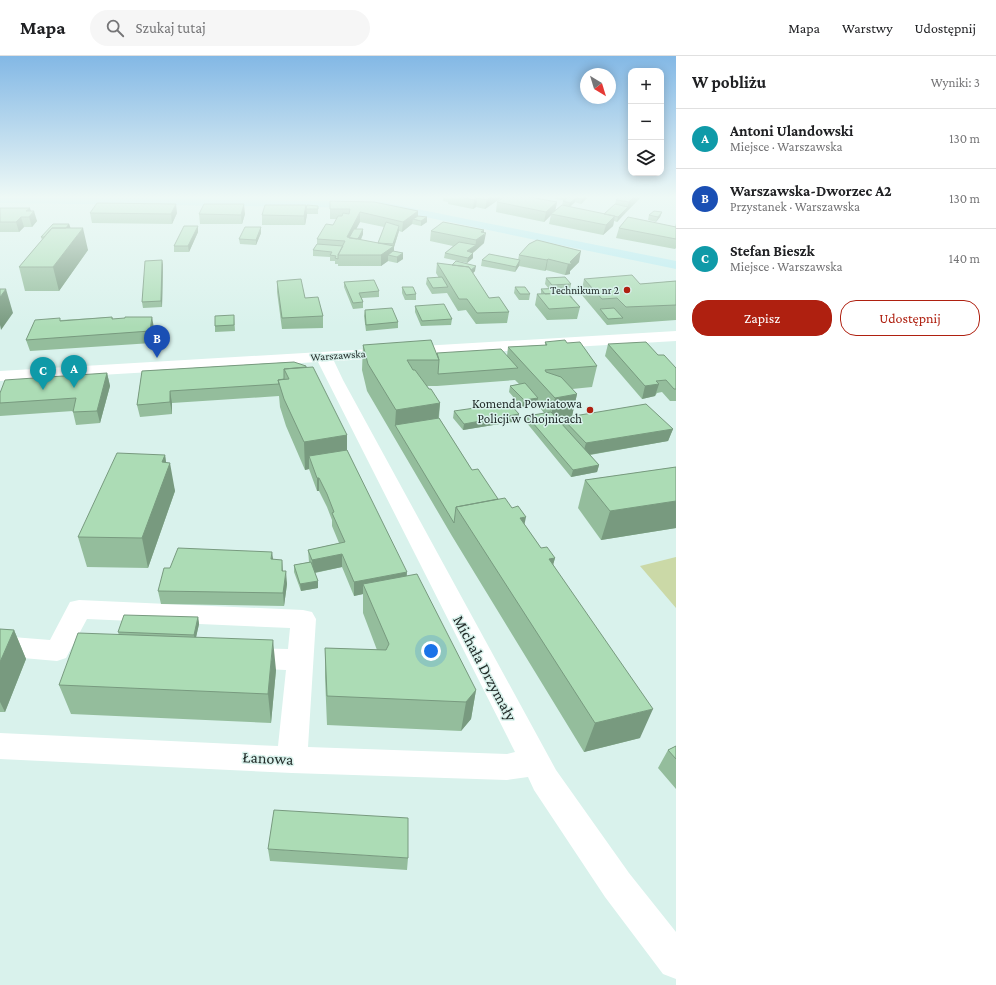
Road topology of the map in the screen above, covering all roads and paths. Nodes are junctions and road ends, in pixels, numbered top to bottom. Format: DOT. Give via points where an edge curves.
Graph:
graph roads {
  1 [pos="555,240"];
  2 [pos="676,265"];
  3 [pos="676,336"];
  4 [pos="325,356"];
  5 [pos="0,376"];
  6 [pos="0,646"];
  7 [pos="221,657"];
  8 [pos="299,660"];
  9 [pos="0,746"];
  10 [pos="292,760"];
  11 [pos="535,762"];
  12 [pos="676,961"];
  1 -- 2 [label="street"];
  3 -- 4 [label="street, Warszawska"];
  4 -- 5 [label="street, Warszawska"];
  4 -- 11 [label="street, Michała Drzymały" via="334,380"];
  6 -- 8 [label="street" via="69,651 78,609 303,619"];
  7 -- 8 [label="street"];
  8 -- 10 [label="street"];
  9 -- 10 [label="street, Łanowa"];
  10 -- 11 [label="street, Łanowa" via="507,767"];
  11 -- 12 [label="street, Michała Drzymały" via="552,792 617,885"];
}
